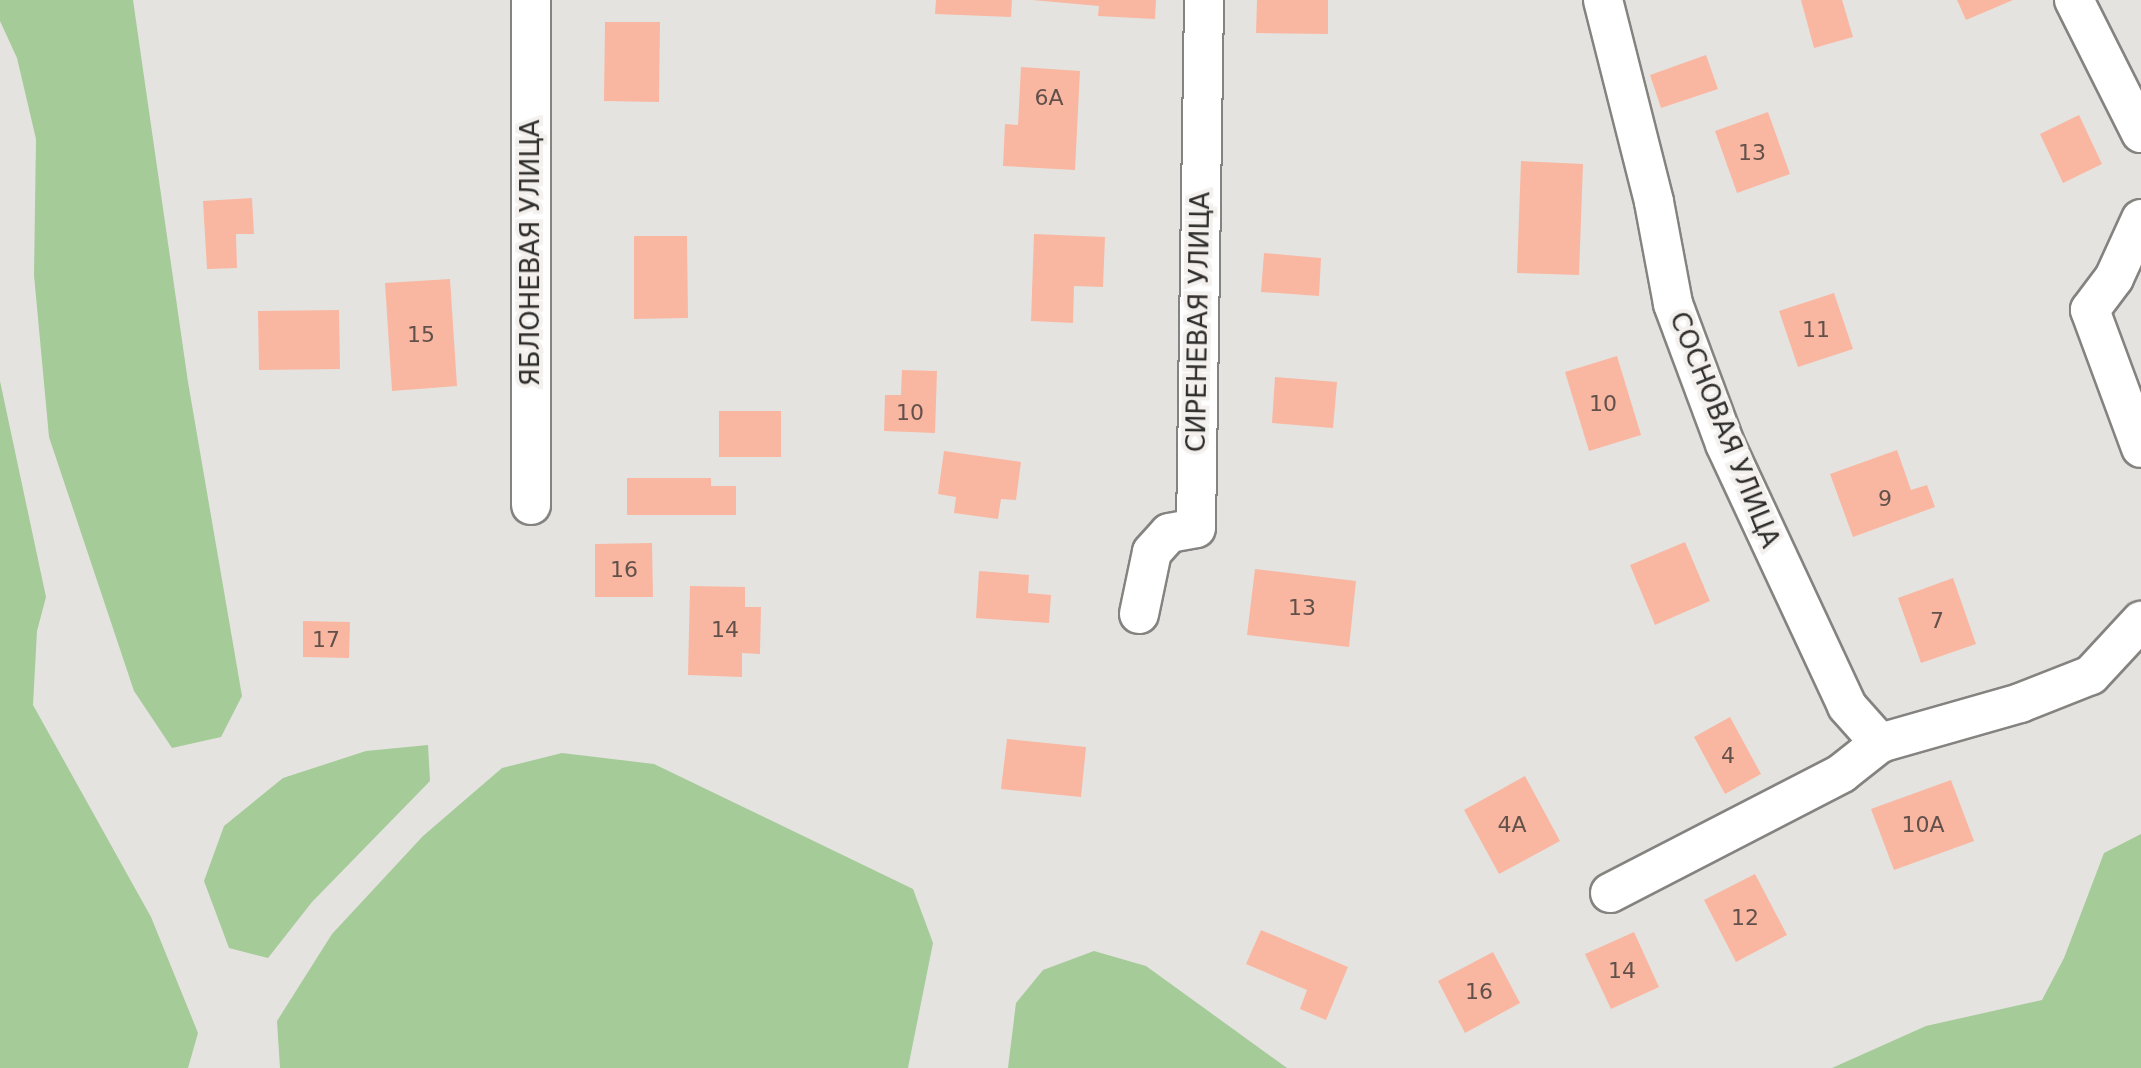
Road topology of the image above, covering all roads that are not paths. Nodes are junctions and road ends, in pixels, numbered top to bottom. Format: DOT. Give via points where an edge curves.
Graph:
graph roads {
  1 [pos="531,0"];
  2 [pos="1204,0"];
  3 [pos="1603,0"];
  4 [pos="2074,0"];
  5 [pos="2141,133"];
  6 [pos="2141,219"];
  7 [pos="2141,448"];
  8 [pos="531,505"];
  9 [pos="1139,614"];
  10 [pos="2141,621"];
  11 [pos="1880,743"];
  12 [pos="1610,893"];
  1 -- 8 [label="street, ЯБЛОНЕВАЯ УЛИЦА"];
  2 -- 9 [label="street, СИРЕНЕВАЯ УЛИЦА" via="1196,528 1169,533 1152,552"];
  3 -- 11 [label="street, СОСНОВАЯ УЛИЦА" via="1654,202 1673,304 1725,444 1847,706"];
  4 -- 5 [label="street"];
  6 -- 7 [label="street" via="2114,278 2090,310"];
  10 -- 11 [label="street" via="2091,675 2020,703"];
  11 -- 12 [label="street" via="1842,773"];
}
